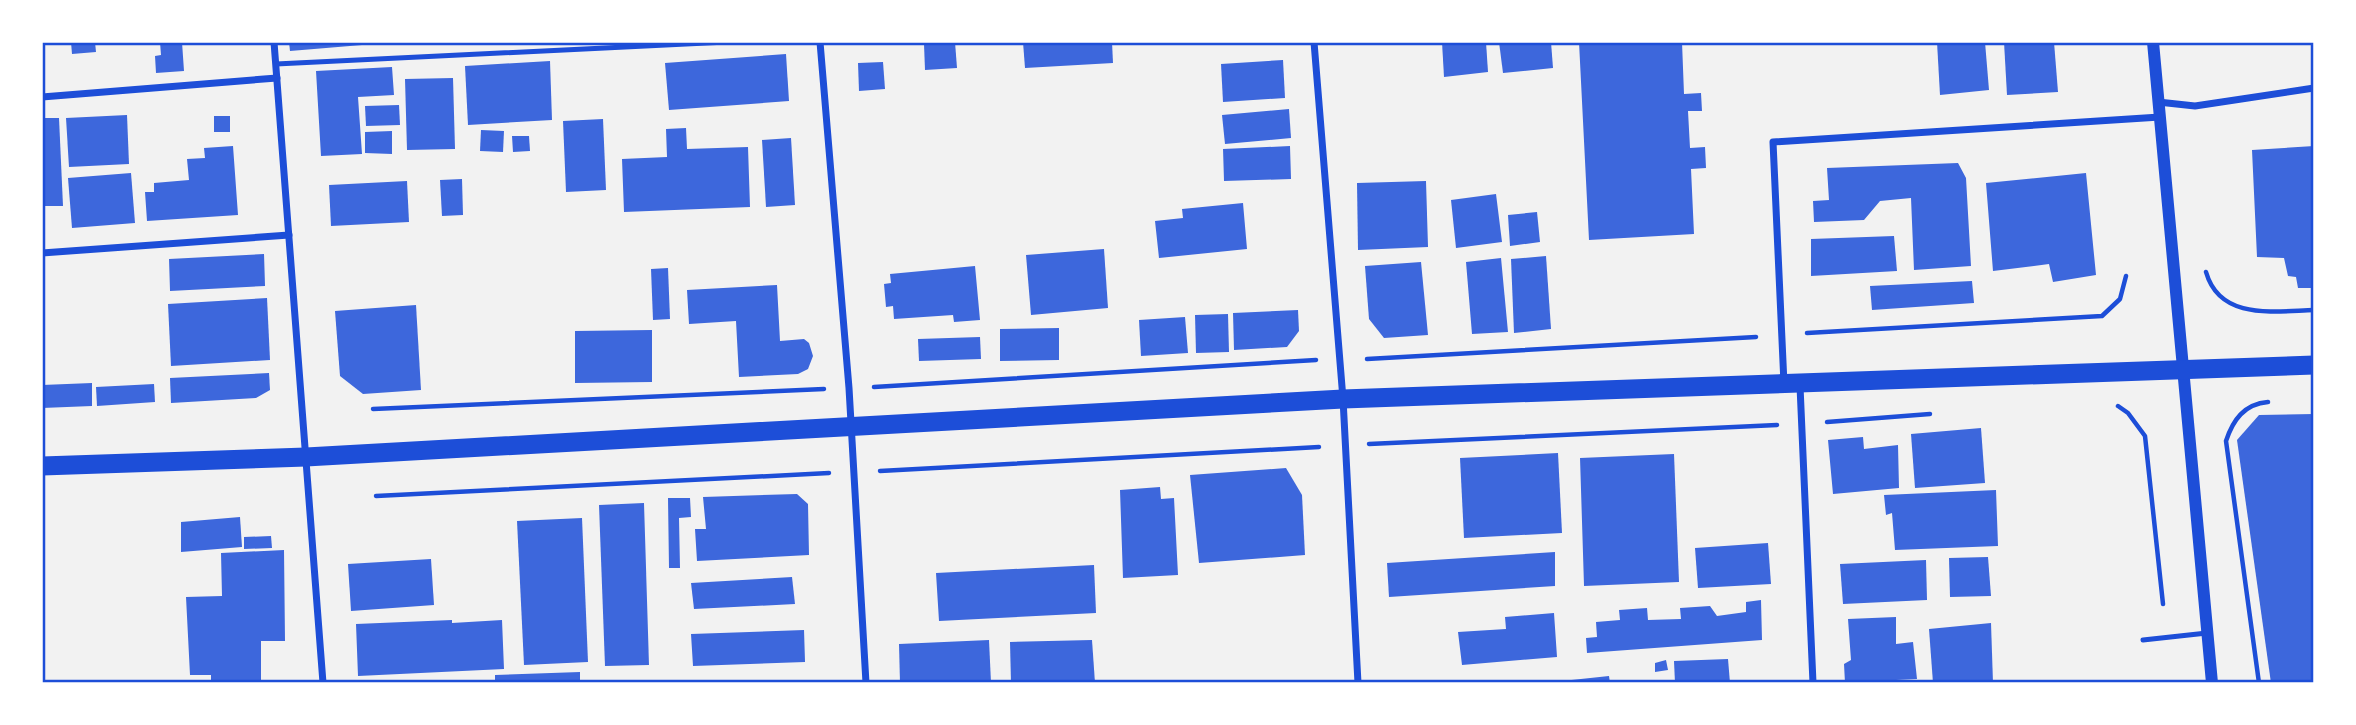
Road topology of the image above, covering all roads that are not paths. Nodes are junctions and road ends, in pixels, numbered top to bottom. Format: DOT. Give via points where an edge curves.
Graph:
graph roads {
  1 [pos="274,42"];
  2 [pos="727,42"];
  3 [pos="820,42"];
  4 [pos="1314,42"];
  5 [pos="2153,42"];
  6 [pos="276,64"];
  7 [pos="277,78"];
  8 [pos="2314,88"];
  9 [pos="42,97"];
  10 [pos="2158,102"];
  11 [pos="2160,117"];
  12 [pos="289,235"];
  13 [pos="42,253"];
  14 [pos="2314,365"];
  15 [pos="2182,370"];
  16 [pos="1792,386"];
  17 [pos="1343,399"];
  18 [pos="851,428"];
  19 [pos="306,457"];
  20 [pos="42,466"];
  21 [pos="2207,633"];
  22 [pos="2143,640"];
  23 [pos="323,683"];
  24 [pos="866,683"];
  25 [pos="1358,683"];
  26 [pos="1813,683"];
  27 [pos="2212,683"];
  1 -- 6 [label="street"];
  2 -- 6 [label="lane"];
  3 -- 18 [label="street"];
  4 -- 17 [label="street"];
  5 -- 10 [label="street"];
  6 -- 7 [label="street"];
  7 -- 9 [label="street"];
  7 -- 12 [label="street"];
  8 -- 10 [label="street" via="2194,106"];
  10 -- 11 [label="street"];
  11 -- 15 [label="street"];
  11 -- 16 [label="street" via="1773,142 1782,335"];
  12 -- 13 [label="street"];
  12 -- 19 [label="street"];
  14 -- 15 [label="highway"];
  15 -- 16 [label="highway"];
  15 -- 21 [label="street"];
  16 -- 17 [label="highway"];
  16 -- 26 [label="street"];
  17 -- 18 [label="highway"];
  17 -- 25 [label="street"];
  18 -- 19 [label="highway"];
  18 -- 24 [label="street"];
  19 -- 20 [label="highway"];
  19 -- 23 [label="street"];
  21 -- 22 [label="lane"];
  21 -- 27 [label="street"];
}
